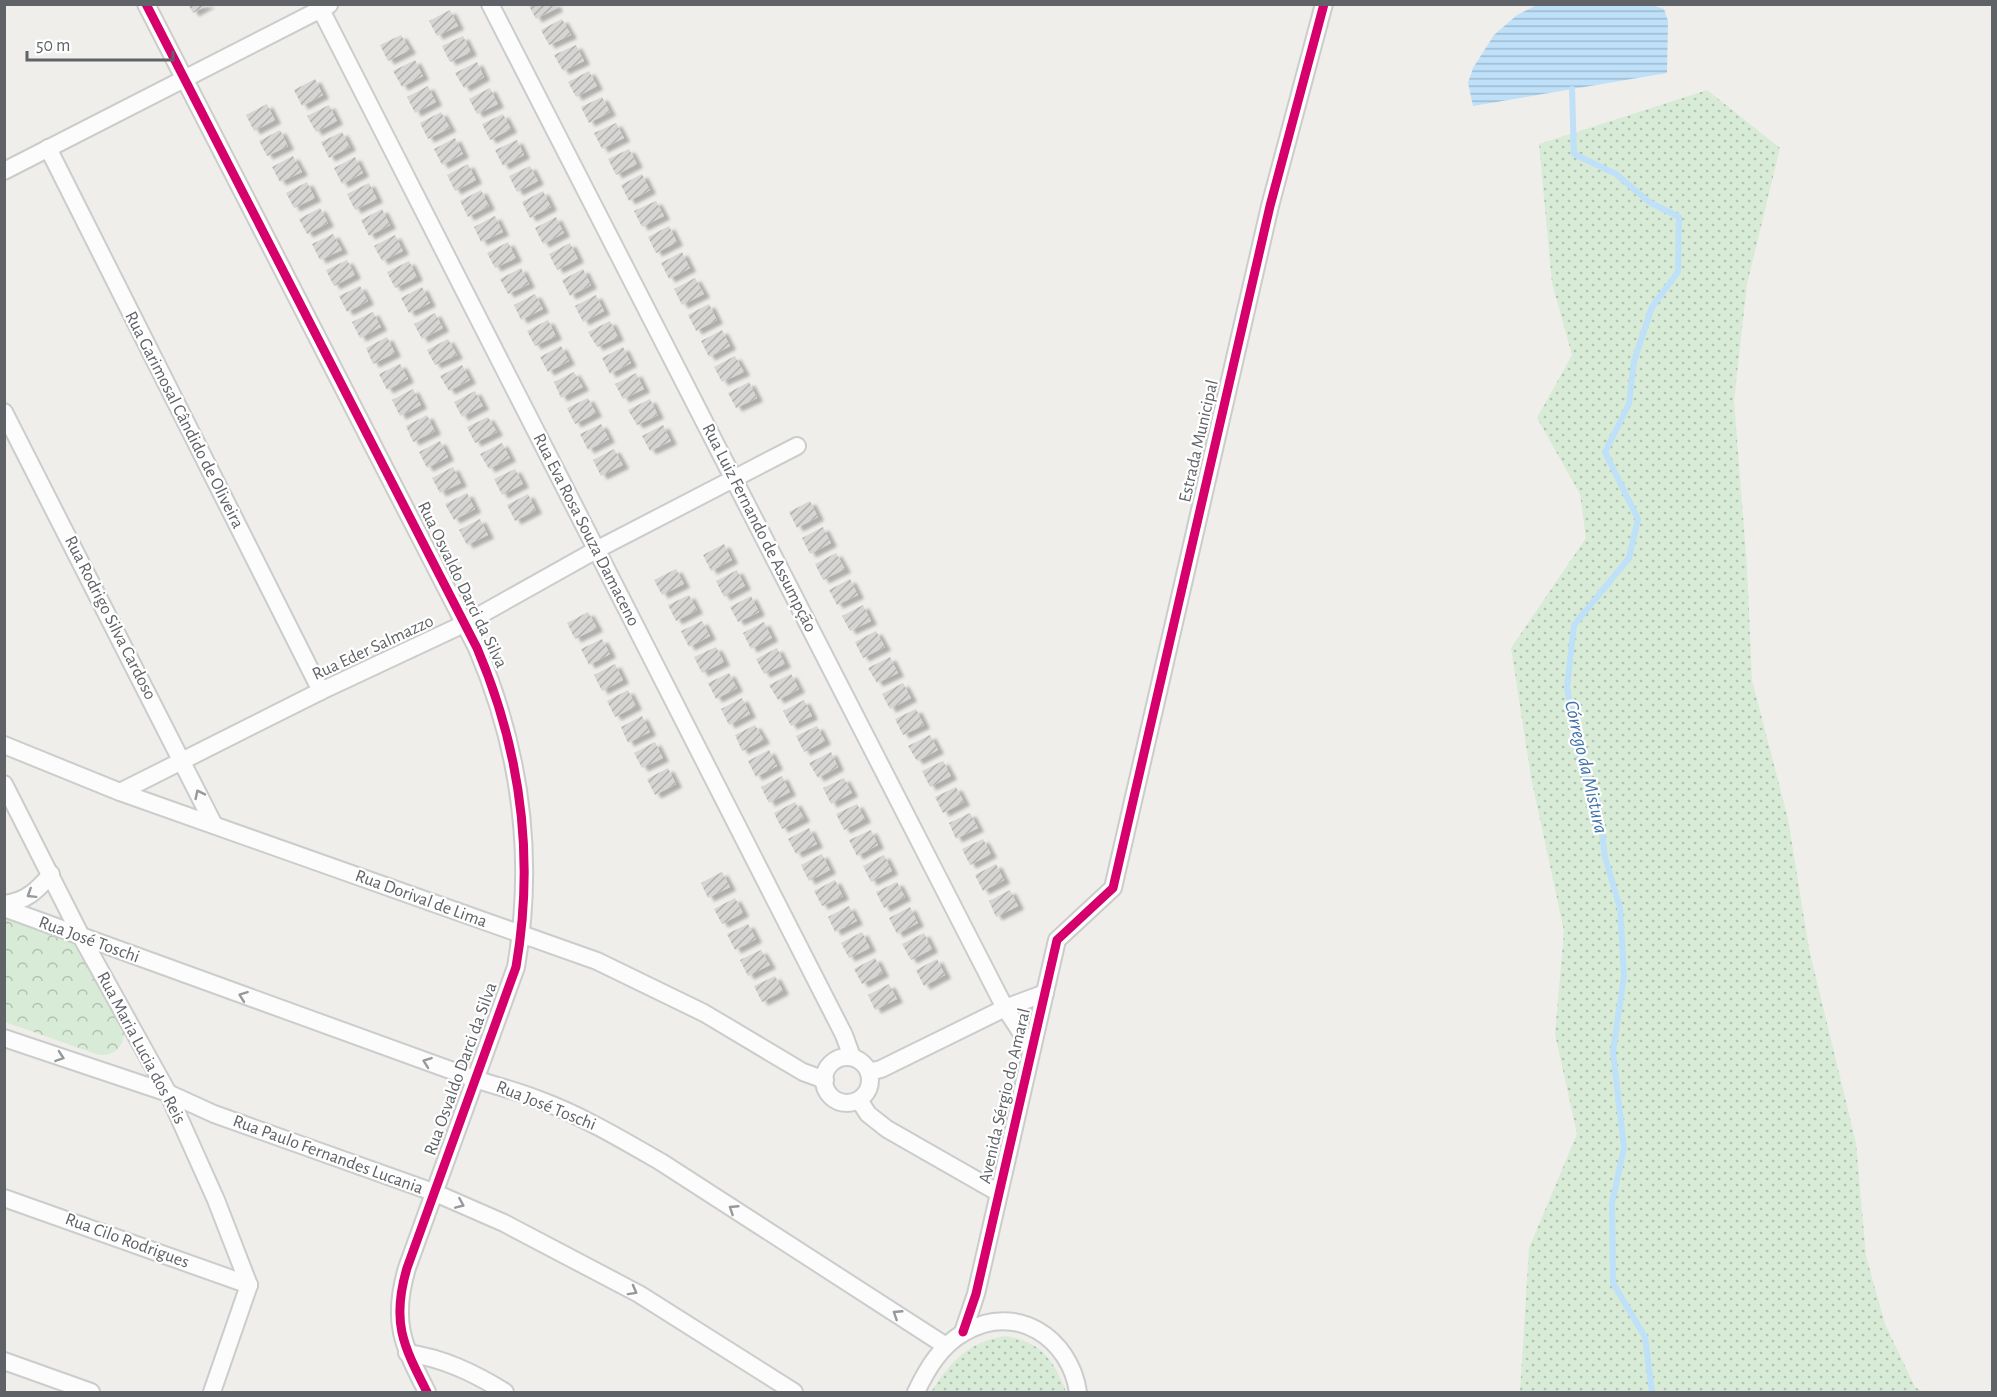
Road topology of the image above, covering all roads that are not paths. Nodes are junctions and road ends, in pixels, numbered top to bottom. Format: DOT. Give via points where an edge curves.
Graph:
graph roads {
  1 [pos="146,4"];
  2 [pos="490,4"];
  3 [pos="1324,4"];
  4 [pos="323,6"];
  5 [pos="184,79"];
  6 [pos="48,148"];
  7 [pos="4,171"];
  8 [pos="4,412"];
  9 [pos="797,446"];
  10 [pos="733,479"];
  11 [pos="596,550"];
  12 [pos="464,624"];
  13 [pos="321,691"];
  14 [pos="4,745"];
  15 [pos="183,762"];
  16 [pos="4,784"];
  17 [pos="120,792"];
  18 [pos="214,825"];
  19 [pos="51,874"];
  20 [pos="1113,888"];
  21 [pos="4,906"];
  22 [pos="521,934"];
  23 [pos="82,938"];
  24 [pos="1045,993"];
  25 [pos="1005,1008"];
  26 [pos="4,1038"];
  27 [pos="1032,1049"];
  28 [pos="852,1057"];
  29 [pos="869,1072"];
  30 [pos="475,1079"];
  31 [pos="825,1080"];
  32 [pos="168,1093"];
  33 [pos="859,1100"];
  34 [pos="433,1192"];
  35 [pos="999,1193"];
  36 [pos="4,1197"];
  37 [pos="249,1285"];
  38 [pos="963,1332"];
  39 [pos="946,1346"];
  40 [pos="406,1353"];
  41 [pos="4,1361"];
  42 [pos="91,1392"];
  43 [pos="212,1392"];
  44 [pos="427,1392"];
  45 [pos="505,1392"];
  46 [pos="794,1392"];
  47 [pos="916,1392"];
  48 [pos="1078,1392"];
  1 -- 5 [label="street, Rua Osvaldo Darci da Silva"];
  2 -- 10 [label="street, Rua Luiz Fernando de Assumpção"];
  3 -- 20 [label="street, Estrada Municipal" via="1270,206"];
  4 -- 5 [label="street"];
  4 -- 11 [label="street, Rua Eva Rosa Souza Damaceno"];
  5 -- 6 [label="street"];
  5 -- 12 [label="street, Rua Osvaldo Darci da Silva"];
  6 -- 7 [label="street"];
  6 -- 13 [label="street, Rua Garimosal Cândido de Oliveira"];
  8 -- 15 [label="street, Rua Rodrigo Silva Cardoso"];
  9 -- 10 [label="street, Rua Eder Salmazzo"];
  10 -- 11 [label="street, Rua Eder Salmazzo"];
  10 -- 25 [label="street, Rua Luiz Fernando de Assumpção"];
  11 -- 12 [label="street, Rua Eder Salmazzo"];
  11 -- 28 [label="street, Rua Eva Rosa Souza Damaceno"];
  12 -- 13 [label="street, Rua Eder Salmazzo"];
  12 -- 22 [label="street, Rua Osvaldo Darci da Silva" via="500,706 517,774 525,851"];
  13 -- 15 [label="street, Rua Eder Salmazzo"];
  14 -- 17 [label="street, Rua Dorival de Lima"];
  15 -- 17 [label="street, Rua Eder Salmazzo"];
  18 -- 15 [label="street, Rua Rodrigo Silva Cardoso, one-way"];
  16 -- 19 [label="street, Rua Maria Lucia dos Reis"];
  17 -- 18 [label="street, Rua Dorival de Lima"];
  18 -- 22 [label="street, Rua Dorival de Lima"];
  19 -- 21 [label="street, Rua José Toschi, one-way" via="27,897"];
  19 -- 23 [label="street, Rua Maria Lucia dos Reis"];
  20 -- 24 [label="street, Avenida Sérgio do Amaral" via="1057,940"];
  21 -- 23 [label="street, Rua José Toschi"];
  22 -- 30 [label="street, Rua Osvaldo Darci da Silva" via="516,967"];
  22 -- 31 [label="street, Rua Dorival de Lima" via="632,977 705,1013 803,1072"];
  30 -- 23 [label="street, Rua José Toschi, one-way"];
  23 -- 32 [label="street, Rua Maria Lucia dos Reis"];
  24 -- 25 [label="street"];
  24 -- 27 [label="street, Avenida Sérgio do Amaral"];
  25 -- 27 [label="street, Rua Luiz Fernando de Assumpção"];
  25 -- 29 [label="street" via="881,1070"];
  26 -- 32 [label="street, Rua Paulo Fernandes Lucania, one-way"];
  27 -- 35 [label="street, Avenida Sérgio do Amaral"];
  28 -- 29 [label="street"];
  28 -- 31 [label="street" via="830,1065"];
  29 -- 33 [label="street" via="869,1088"];
  30 -- 34 [label="street, Rua Osvaldo Darci da Silva"];
  39 -- 30 [label="street, Rua José Toschi, one-way" via="617,1136 538,1099"];
  31 -- 33 [label="street" via="836,1100"];
  32 -- 34 [label="street, Rua Paulo Fernandes Lucania" via="214,1114"];
  32 -- 37 [label="street, Rua Maria Lucia dos Reis"];
  33 -- 35 [label="street" via="868,1114 887,1129"];
  34 -- 40 [label="street, Rua Osvaldo Darci da Silva" via="402,1283 399,1313"];
  34 -- 46 [label="street, Rua Paulo Fernandes Lucania, one-way" via="504,1222 639,1294"];
  35 -- 38 [label="street, Avenida Sérgio do Amaral" via="976,1294"];
  36 -- 37 [label="street, Rua Cilo Rodrigues"];
  37 -- 43 [label="street"];
  38 -- 39 [label="street"];
  38 -- 48 [label="street" via="992,1322 1037,1330 1058,1346 1071,1365"];
  39 -- 47 [label="street"];
  40 -- 44 [label="street, Rua Osvaldo Darci da Silva"];
  40 -- 45 [label="street" via="425,1355 465,1370"];
  41 -- 42 [label="street"];
}
